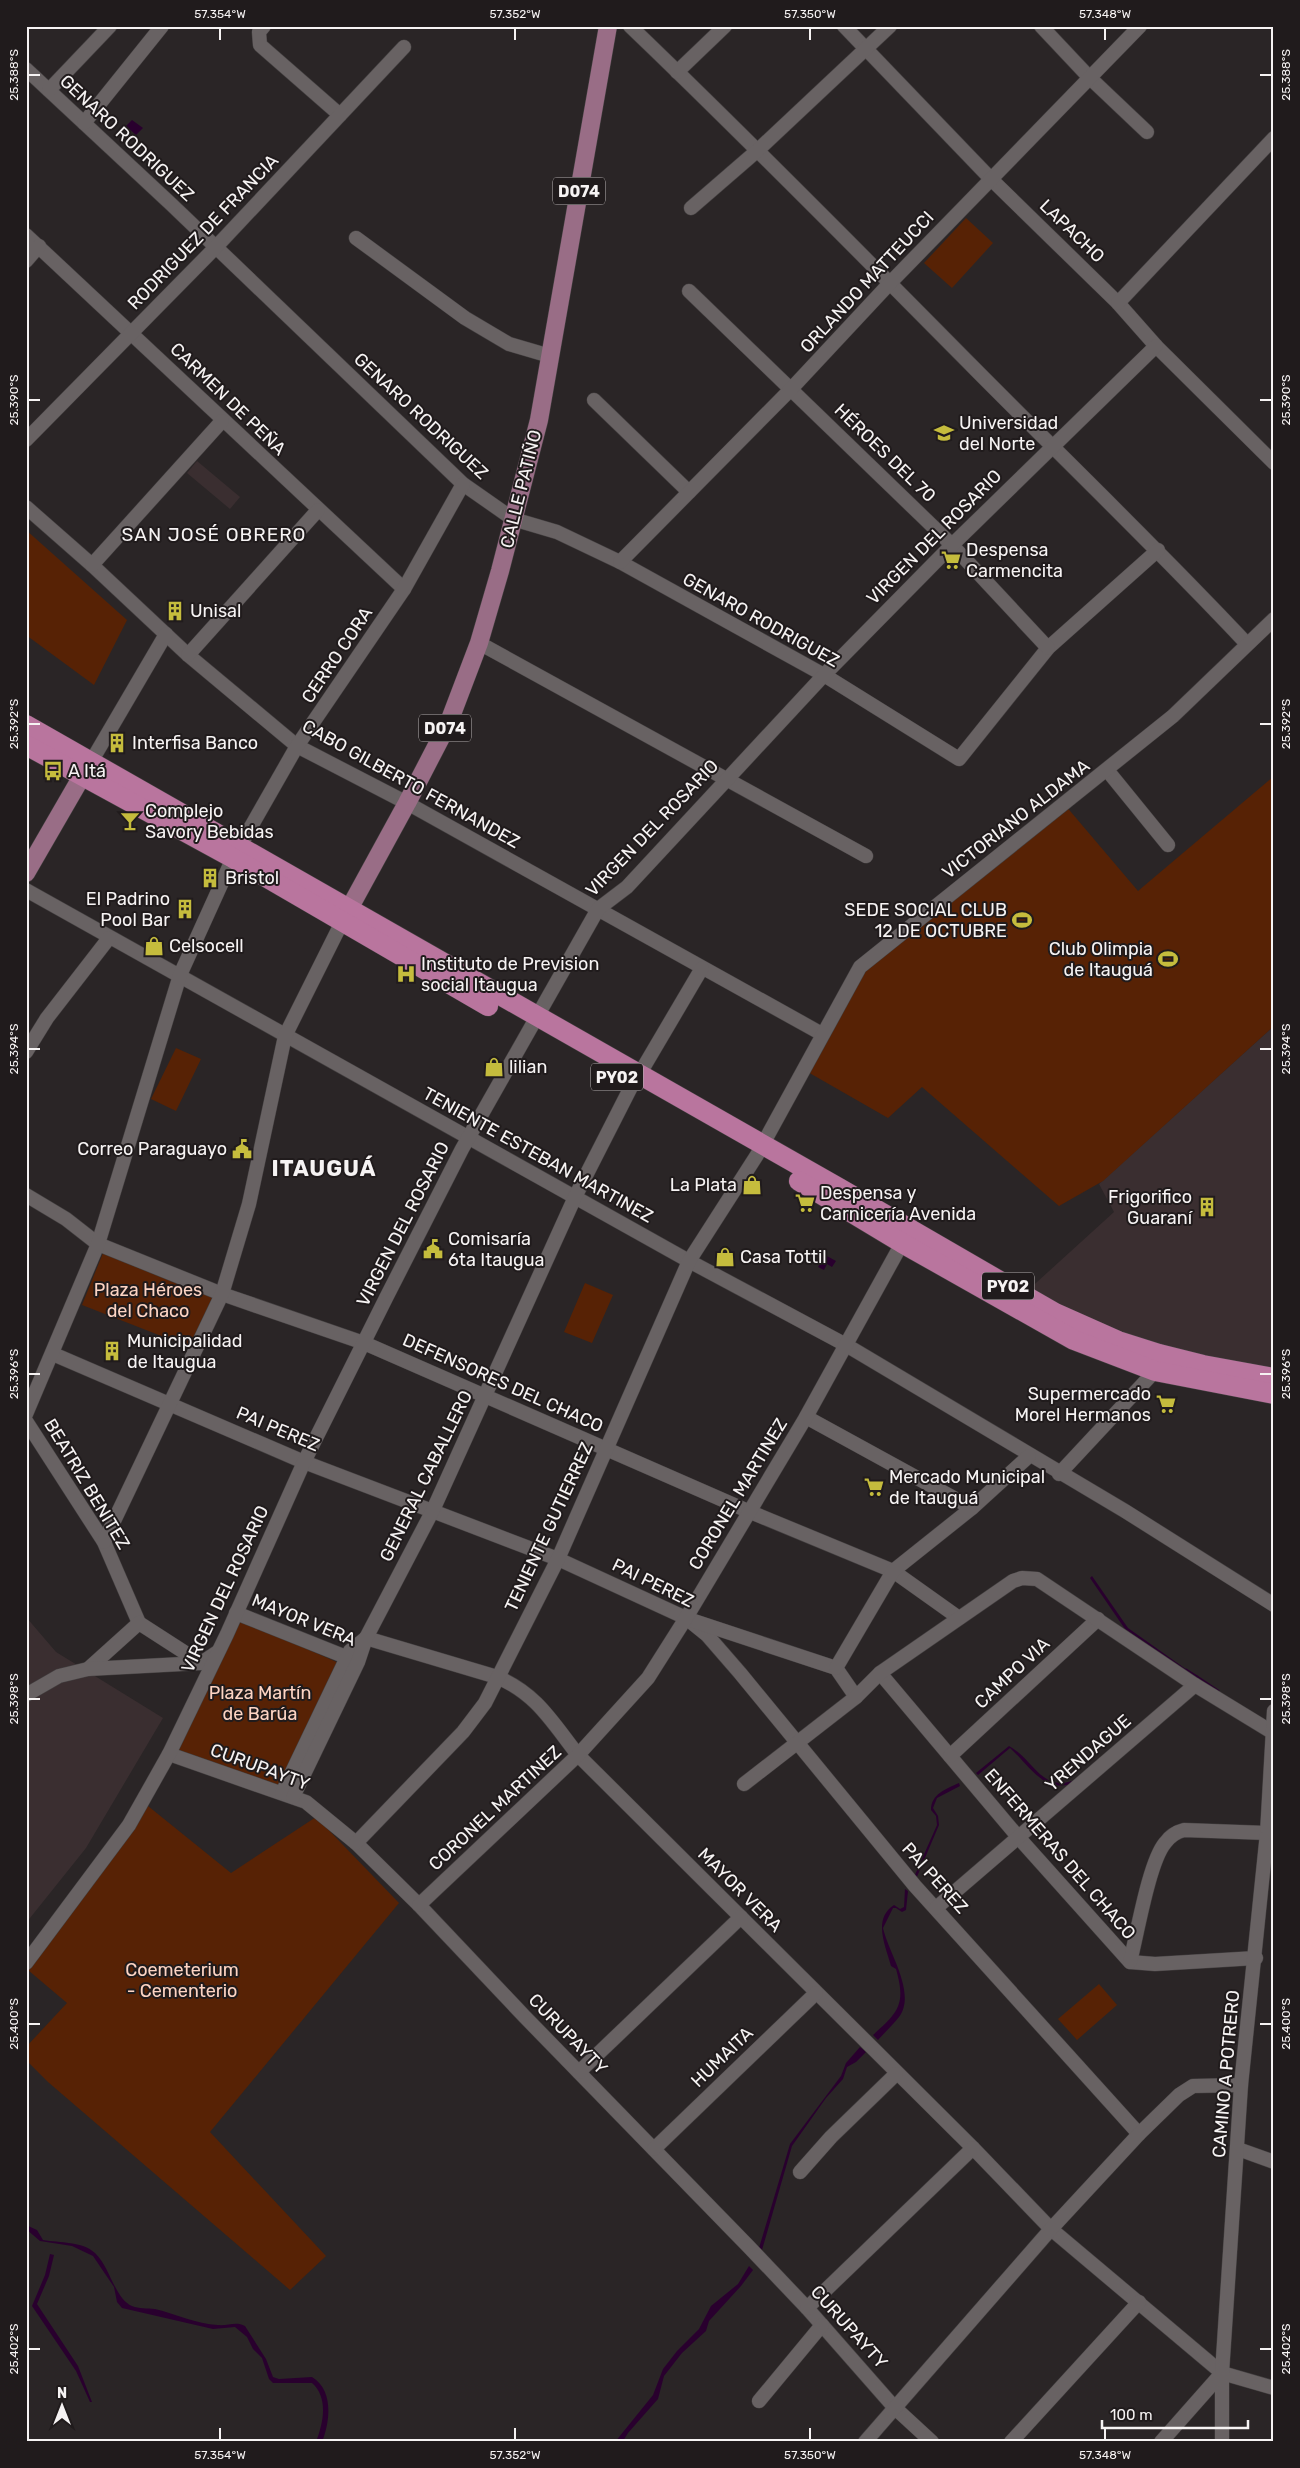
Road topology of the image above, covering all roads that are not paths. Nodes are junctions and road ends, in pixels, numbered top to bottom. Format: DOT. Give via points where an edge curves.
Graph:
graph roads {
  1 [pos="110,26"];
  2 [pos="162,26"];
  3 [pos="264,26"];
  4 [pos="608,26"];
  5 [pos="630,26"];
  6 [pos="725,26"];
  7 [pos="844,26"];
  8 [pos="890,26"];
  9 [pos="1041,26"];
  10 [pos="1140,26"];
  11 [pos="404,47"];
  12 [pos="867,49"];
  13 [pos="26,69"];
  14 [pos="677,72"];
  15 [pos="1089,77"];
  16 [pos="49,90"];
  17 [pos="340,115"];
  18 [pos="84,123"];
  19 [pos="1147,132"];
  20 [pos="1274,138"];
  21 [pos="758,150"];
  22 [pos="991,179"];
  23 [pos="691,208"];
  24 [pos="26,235"];
  25 [pos="356,238"];
  26 [pos="39,246"];
  27 [pos="215,248"];
  28 [pos="26,260"];
  29 [pos="890,283"];
  30 [pos="689,291"];
  31 [pos="1118,303"];
  32 [pos="132,333"];
  33 [pos="1156,346"];
  34 [pos="550,356"];
  35 [pos="792,388"];
  36 [pos="594,400"];
  37 [pos="222,421"];
  38 [pos="26,440"];
  39 [pos="1052,446"];
  40 [pos="1274,463"];
  41 [pos="463,484"];
  42 [pos="689,492"];
  43 [pos="26,507"];
  44 [pos="318,510"];
  45 [pos="513,519"];
  46 [pos="952,545"];
  47 [pos="1158,550"];
  48 [pos="620,562"];
  49 [pos="92,565"];
  50 [pos="404,589"];
  51 [pos="1274,619"];
  52 [pos="166,634"];
  53 [pos="479,642"];
  54 [pos="1247,644"];
  55 [pos="1048,648"];
  56 [pos="188,655"];
  57 [pos="824,675"];
  58 [pos="26,725"];
  59 [pos="26,745"];
  60 [pos="297,746"];
  61 [pos="86,769"];
  62 [pos="1107,770"];
  63 [pos="726,778"];
  64 [pos="407,803"];
  65 [pos="1168,845"];
  66 [pos="237,852"];
  67 [pos="866,856"];
  68 [pos="26,873"];
  69 [pos="26,890"];
  70 [pos="598,909"];
  71 [pos="345,916"];
  72 [pos="110,938"];
  73 [pos="702,968"];
  74 [pos="180,975"];
  75 [pos="533,1023"];
  76 [pos="822,1034"];
  77 [pos="285,1036"];
  78 [pos="26,1052"];
  79 [pos="635,1080"];
  80 [pos="469,1137"];
  81 [pos="759,1150"];
  82 [pos="26,1195"];
  83 [pos="575,1197"];
  84 [pos="906,1236"];
  85 [pos="98,1244"];
  86 [pos="689,1261"];
  87 [pos="222,1294"];
  88 [pos="364,1343"];
  89 [pos="846,1345"];
  90 [pos="53,1354"];
  91 [pos="1155,1371"];
  92 [pos="1274,1378"];
  93 [pos="1274,1394"];
  94 [pos="485,1396"];
  95 [pos="170,1403"];
  96 [pos="26,1414"];
  97 [pos="806,1417"];
  98 [pos="26,1421"];
  99 [pos="606,1449"];
  100 [pos="1029,1456"];
  101 [pos="304,1462"];
  102 [pos="1059,1474"];
  103 [pos="972,1508"];
  104 [pos="433,1510"];
  105 [pos="748,1511"];
  106 [pos="104,1542"];
  107 [pos="558,1559"];
  108 [pos="893,1571"];
  109 [pos="1274,1605"];
  110 [pos="237,1610"];
  111 [pos="686,1618"];
  112 [pos="959,1618"];
  113 [pos="1098,1619"];
  114 [pos="138,1622"];
  115 [pos="366,1638"];
  116 [pos="217,1653"];
  117 [pos="354,1656"];
  118 [pos="201,1663"];
  119 [pos="836,1668"];
  120 [pos="88,1669"];
  121 [pos="880,1673"];
  122 [pos="497,1677"];
  123 [pos="1195,1685"];
  124 [pos="26,1695"];
  125 [pos="856,1697"];
  126 [pos="1274,1711"];
  127 [pos="1272,1732"];
  128 [pos="798,1744"];
  129 [pos="169,1754"];
  130 [pos="578,1755"];
  131 [pos="950,1756"];
  132 [pos="744,1784"];
  133 [pos="288,1795"];
  134 [pos="1271,1836"];
  135 [pos="1019,1838"];
  136 [pos="356,1843"];
  137 [pos="419,1905"];
  138 [pos="936,1908"];
  139 [pos="741,1917"];
  140 [pos="1256,1958"];
  141 [pos="1130,1962"];
  142 [pos="26,1964"];
  143 [pos="816,1993"];
  144 [pos="579,2072"];
  145 [pos="896,2074"];
  146 [pos="1241,2085"];
  147 [pos="1139,2134"];
  148 [pos="973,2148"];
  149 [pos="654,2149"];
  150 [pos="1238,2149"];
  151 [pos="1274,2162"];
  152 [pos="800,2172"];
  153 [pos="1051,2229"];
  154 [pos="1139,2302"];
  155 [pos="807,2308"];
  156 [pos="822,2325"];
  157 [pos="1222,2373"];
  158 [pos="1274,2388"];
  159 [pos="759,2401"];
  160 [pos="894,2407"];
  161 [pos="865,2442"];
  162 [pos="932,2442"];
  163 [pos="1011,2442"];
  164 [pos="1161,2442"];
  165 [pos="1222,2442"];
  1 -- 16 [label="street"];
  2 -- 18 [label="street"];
  3 -- 17 [label="street" via="259,32 260,45"];
  4 -- 34 [label="main road, CALLE PATIÑO / D074"];
  5 -- 14 [label="street"];
  6 -- 14 [label="street"];
  7 -- 12 [label="street, LAPACHO"];
  8 -- 12 [label="street"];
  9 -- 15 [label="street"];
  10 -- 15 [label="street, ORLANDO MATTEUCCI"];
  11 -- 17 [label="street, RODRIGUEZ DE FRANCIA"];
  12 -- 21 [label="street"];
  12 -- 22 [label="street, LAPACHO"];
  13 -- 16 [label="street, GENARO RODRIGUEZ"];
  14 -- 21 [label="street"];
  15 -- 19 [label="street"];
  15 -- 22 [label="street, ORLANDO MATTEUCCI"];
  16 -- 18 [label="street, GENARO RODRIGUEZ"];
  17 -- 27 [label="street, RODRIGUEZ DE FRANCIA"];
  18 -- 27 [label="street, GENARO RODRIGUEZ"];
  20 -- 31 [label="street"];
  21 -- 23 [label="street"];
  21 -- 29 [label="street"];
  22 -- 29 [label="street, ORLANDO MATTEUCCI"];
  22 -- 31 [label="street, LAPACHO"];
  24 -- 26 [label="street, CARMEN DE PEÑA"];
  25 -- 34 [label="street" via="465,318 509,344"];
  26 -- 28 [label="street"];
  26 -- 32 [label="street, CARMEN DE PEÑA"];
  27 -- 32 [label="street, RODRIGUEZ DE FRANCIA"];
  27 -- 41 [label="street, GENARO RODRIGUEZ"];
  29 -- 35 [label="street, ORLANDO MATTEUCCI"];
  29 -- 39 [label="street"];
  30 -- 35 [label="street, HÉROES DEL 70"];
  31 -- 33 [label="street, LAPACHO"];
  32 -- 37 [label="street, CARMEN DE PEÑA"];
  32 -- 38 [label="street, RODRIGUEZ DE FRANCIA"];
  33 -- 39 [label="street, VIRGEN DEL ROSARIO"];
  33 -- 40 [label="street, LAPACHO"];
  34 -- 45 [label="main road, CALLE PATIÑO / D074" via="539,420"];
  35 -- 42 [label="street, ORLANDO MATTEUCCI"];
  35 -- 46 [label="street, HÉROES DEL 70"];
  36 -- 42 [label="street"];
  37 -- 44 [label="street, CARMEN DE PEÑA"];
  37 -- 49 [label="street"];
  39 -- 46 [label="street, VIRGEN DEL ROSARIO"];
  39 -- 47 [label="street"];
  41 -- 45 [label="street, GENARO RODRIGUEZ"];
  41 -- 50 [label="street, CERRO CORA"];
  42 -- 48 [label="street, ORLANDO MATTEUCCI"];
  43 -- 49 [label="street, CABO GILBERTO FERNANDEZ"];
  44 -- 50 [label="street, CARMEN DE PEÑA"];
  44 -- 56 [label="street"];
  45 -- 48 [label="street, GENARO RODRIGUEZ" via="557,532"];
  45 -- 53 [label="main road, CALLE PATIÑO / D074"];
  46 -- 55 [label="street, HÉROES DEL 70"];
  46 -- 57 [label="street, VIRGEN DEL ROSARIO"];
  47 -- 54 [label="street"];
  47 -- 55 [label="street"];
  48 -- 57 [label="street, GENARO RODRIGUEZ"];
  49 -- 52 [label="street, CABO GILBERTO FERNANDEZ"];
  50 -- 60 [label="street, CERRO CORA"];
  51 -- 54 [label="street, VICTORIANO ALDAMA"];
  52 -- 56 [label="street, CABO GILBERTO FERNANDEZ"];
  52 -- 61 [label="street"];
  53 -- 63 [label="street"];
  53 -- 64 [label="main road, CALLE PATIÑO / D074" via="449,722"];
  54 -- 62 [label="street, VICTORIANO ALDAMA" via="1173,716"];
  55 -- 57 [label="street, GENARO RODRIGUEZ" via="959,758"];
  56 -- 60 [label="street, CABO GILBERTO FERNANDEZ"];
  57 -- 63 [label="street, VIRGEN DEL ROSARIO"];
  58 -- 61 [label="highway, PY02"];
  59 -- 61 [label="highway, PY02"];
  60 -- 64 [label="street, CABO GILBERTO FERNANDEZ"];
  60 -- 66 [label="street, CERRO CORA"];
  61 -- 66 [label="highway, PY02"];
  61 -- 68 [label="main road"];
  62 -- 65 [label="street"];
  62 -- 76 [label="street, VICTORIANO ALDAMA" via="860,967"];
  63 -- 67 [label="street"];
  63 -- 70 [label="street, VIRGEN DEL ROSARIO" via="627,887"];
  64 -- 70 [label="street, CABO GILBERTO FERNANDEZ"];
  64 -- 71 [label="main road, CALLE PATIÑO / D074"];
  66 -- 71 [label="highway, PY02"];
  66 -- 74 [label="street, CERRO CORA"];
  69 -- 72 [label="street, TENIENTE ESTEBAN MARTINEZ"];
  70 -- 73 [label="street, CABO GILBERTO FERNANDEZ"];
  70 -- 75 [label="street, VIRGEN DEL ROSARIO"];
  71 -- 75 [label="highway, PY02"];
  71 -- 77 [label="street"];
  72 -- 74 [label="street, TENIENTE ESTEBAN MARTINEZ"];
  72 -- 78 [label="street" via="47,1018"];
  73 -- 76 [label="street, CABO GILBERTO FERNANDEZ"];
  73 -- 79 [label="street, GENERAL CABALLERO"];
  74 -- 77 [label="street, TENIENTE ESTEBAN MARTINEZ"];
  74 -- 85 [label="street, CERRO CORA"];
  75 -- 79 [label="highway, PY02"];
  75 -- 80 [label="street, VIRGEN DEL ROSARIO"];
  76 -- 81 [label="street, VICTORIANO ALDAMA"];
  77 -- 80 [label="street, TENIENTE ESTEBAN MARTINEZ"];
  77 -- 87 [label="street" via="249,1204"];
  79 -- 81 [label="highway, PY02"];
  79 -- 83 [label="street, GENERAL CABALLERO"];
  80 -- 83 [label="street, TENIENTE ESTEBAN MARTINEZ"];
  80 -- 88 [label="street, VIRGEN DEL ROSARIO"];
  81 -- 84 [label="highway, PY02"];
  81 -- 86 [label="street, TENIENTE GUTIERREZ"];
  82 -- 85 [label="street, DEFENSORES DEL CHACO" via="66,1219"];
  83 -- 86 [label="street, TENIENTE ESTEBAN MARTINEZ"];
  83 -- 94 [label="street, GENERAL CABALLERO"];
  84 -- 89 [label="street, CORONEL MARTINEZ"];
  84 -- 91 [label="highway, PY02" via="1049,1327"];
  84 -- 92 [label="highway, PY02" via="1086,1328 1159,1354"];
  85 -- 87 [label="street, DEFENSORES DEL CHACO"];
  85 -- 90 [label="street, CERRO CORA"];
  86 -- 89 [label="street, TENIENTE ESTEBAN MARTINEZ"];
  86 -- 99 [label="street, TENIENTE GUTIERREZ"];
  87 -- 88 [label="street, DEFENSORES DEL CHACO"];
  87 -- 95 [label="street"];
  88 -- 94 [label="street, DEFENSORES DEL CHACO"];
  88 -- 101 [label="street, VIRGEN DEL ROSARIO"];
  89 -- 97 [label="street, CORONEL MARTINEZ"];
  89 -- 100 [label="street, TENIENTE ESTEBAN MARTINEZ"];
  90 -- 95 [label="street, PAI PEREZ"];
  90 -- 96 [label="street, CERRO CORA"];
  91 -- 93 [label="highway, PY02"];
  91 -- 102 [label="street"];
  94 -- 99 [label="street, DEFENSORES DEL CHACO"];
  94 -- 104 [label="street, GENERAL CABALLERO"];
  95 -- 101 [label="street, PAI PEREZ"];
  95 -- 106 [label="street"];
  97 -- 103 [label="street"];
  97 -- 105 [label="street, CORONEL MARTINEZ"];
  98 -- 106 [label="street, BEATRIZ BENITEZ"];
  99 -- 105 [label="street, DEFENSORES DEL CHACO"];
  99 -- 107 [label="street, TENIENTE GUTIERREZ"];
  100 -- 102 [label="street, TENIENTE ESTEBAN MARTINEZ"];
  100 -- 103 [label="street"];
  101 -- 104 [label="street, PAI PEREZ"];
  101 -- 110 [label="street, VIRGEN DEL ROSARIO"];
  102 -- 109 [label="street, TENIENTE ESTEBAN MARTINEZ" via="1125,1511"];
  103 -- 108 [label="street"];
  104 -- 107 [label="street, PAI PEREZ"];
  104 -- 115 [label="street, GENERAL CABALLERO"];
  105 -- 108 [label="street, DEFENSORES DEL CHACO"];
  105 -- 111 [label="street, CORONEL MARTINEZ"];
  106 -- 114 [label="street, BEATRIZ BENITEZ"];
  107 -- 111 [label="street, PAI PEREZ"];
  107 -- 122 [label="street, TENIENTE GUTIERREZ"];
  108 -- 112 [label="street, DEFENSORES DEL CHACO"];
  108 -- 119 [label="street"];
  110 -- 116 [label="street, VIRGEN DEL ROSARIO"];
  110 -- 117 [label="street, MAYOR VERA"];
  111 -- 119 [label="street"];
  111 -- 128 [label="street, PAI PEREZ" via="707,1635"];
  111 -- 130 [label="street, CORONEL MARTINEZ" via="648,1678"];
  112 -- 113 [label="street" via="1013,1581 1032,1577"];
  112 -- 121 [label="street"];
  113 -- 123 [label="street"];
  113 -- 131 [label="street, CAMPO VIA"];
  114 -- 118 [label="street"];
  114 -- 120 [label="street"];
  115 -- 117 [label="street, GENERAL CABALLERO"];
  115 -- 122 [label="street, MAYOR VERA"];
  116 -- 118 [label="street"];
  116 -- 129 [label="street, VIRGEN DEL ROSARIO"];
  117 -- 133 [label="street, GENERAL CABALLERO"];
  118 -- 120 [label="street"];
  119 -- 125 [label="street"];
  120 -- 124 [label="street" via="59,1676"];
  121 -- 125 [label="street"];
  121 -- 131 [label="street, ENFERMERAS DEL CHACO"];
  122 -- 130 [label="street, MAYOR VERA" via="514,1684 534,1699"];
  122 -- 136 [label="street, TENIENTE GUTIERREZ" via="485,1703 463,1732"];
  123 -- 127 [label="street"];
  123 -- 135 [label="street, YRENDAGUE"];
  125 -- 128 [label="street"];
  126 -- 127 [label="street, CAMINO A POTRERO"];
  127 -- 134 [label="street, CAMINO A POTRERO"];
  128 -- 132 [label="street"];
  128 -- 138 [label="street, PAI PEREZ"];
  129 -- 133 [label="street, CURUPAYTY"];
  129 -- 142 [label="street, VIRGEN DEL ROSARIO" via="129,1825"];
  130 -- 137 [label="street, CORONEL MARTINEZ"];
  130 -- 139 [label="street, MAYOR VERA"];
  131 -- 135 [label="street, ENFERMERAS DEL CHACO"];
  133 -- 136 [label="street, CURUPAYTY" via="306,1802"];
  134 -- 140 [label="street, CAMINO A POTRERO"];
  134 -- 141 [label="street" via="1184,1830 1170,1837 1164,1844 1149,1883"];
  135 -- 138 [label="street, YRENDAGUE"];
  135 -- 141 [label="street, ENFERMERAS DEL CHACO"];
  136 -- 137 [label="street, CURUPAYTY"];
  137 -- 144 [label="street, CURUPAYTY"];
  138 -- 147 [label="street, PAI PEREZ"];
  139 -- 143 [label="street, MAYOR VERA"];
  139 -- 144 [label="street"];
  140 -- 141 [label="street, ENFERMERAS DEL CHACO" via="1155,1964"];
  140 -- 146 [label="street, CAMINO A POTRERO"];
  143 -- 145 [label="street, MAYOR VERA"];
  143 -- 149 [label="street, HUMAITA"];
  144 -- 149 [label="street, CURUPAYTY"];
  145 -- 148 [label="street, MAYOR VERA"];
  145 -- 152 [label="street"];
  146 -- 147 [label="street" via="1194,2086"];
  146 -- 150 [label="street, CAMINO A POTRERO"];
  147 -- 153 [label="street"];
  148 -- 153 [label="street, MAYOR VERA"];
  148 -- 155 [label="street"];
  149 -- 155 [label="street, CURUPAYTY"];
  150 -- 151 [label="street"];
  150 -- 157 [label="street, CAMINO A POTRERO"];
  153 -- 154 [label="street, MAYOR VERA"];
  153 -- 160 [label="street"];
  154 -- 157 [label="street, MAYOR VERA"];
  154 -- 163 [label="street"];
  155 -- 156 [label="street, CURUPAYTY"];
  156 -- 159 [label="street"];
  156 -- 160 [label="street, CURUPAYTY"];
  157 -- 158 [label="street"];
  157 -- 164 [label="street"];
  157 -- 165 [label="street, CAMINO A POTRERO"];
  160 -- 161 [label="street"];
  160 -- 162 [label="street, CURUPAYTY"];
}
